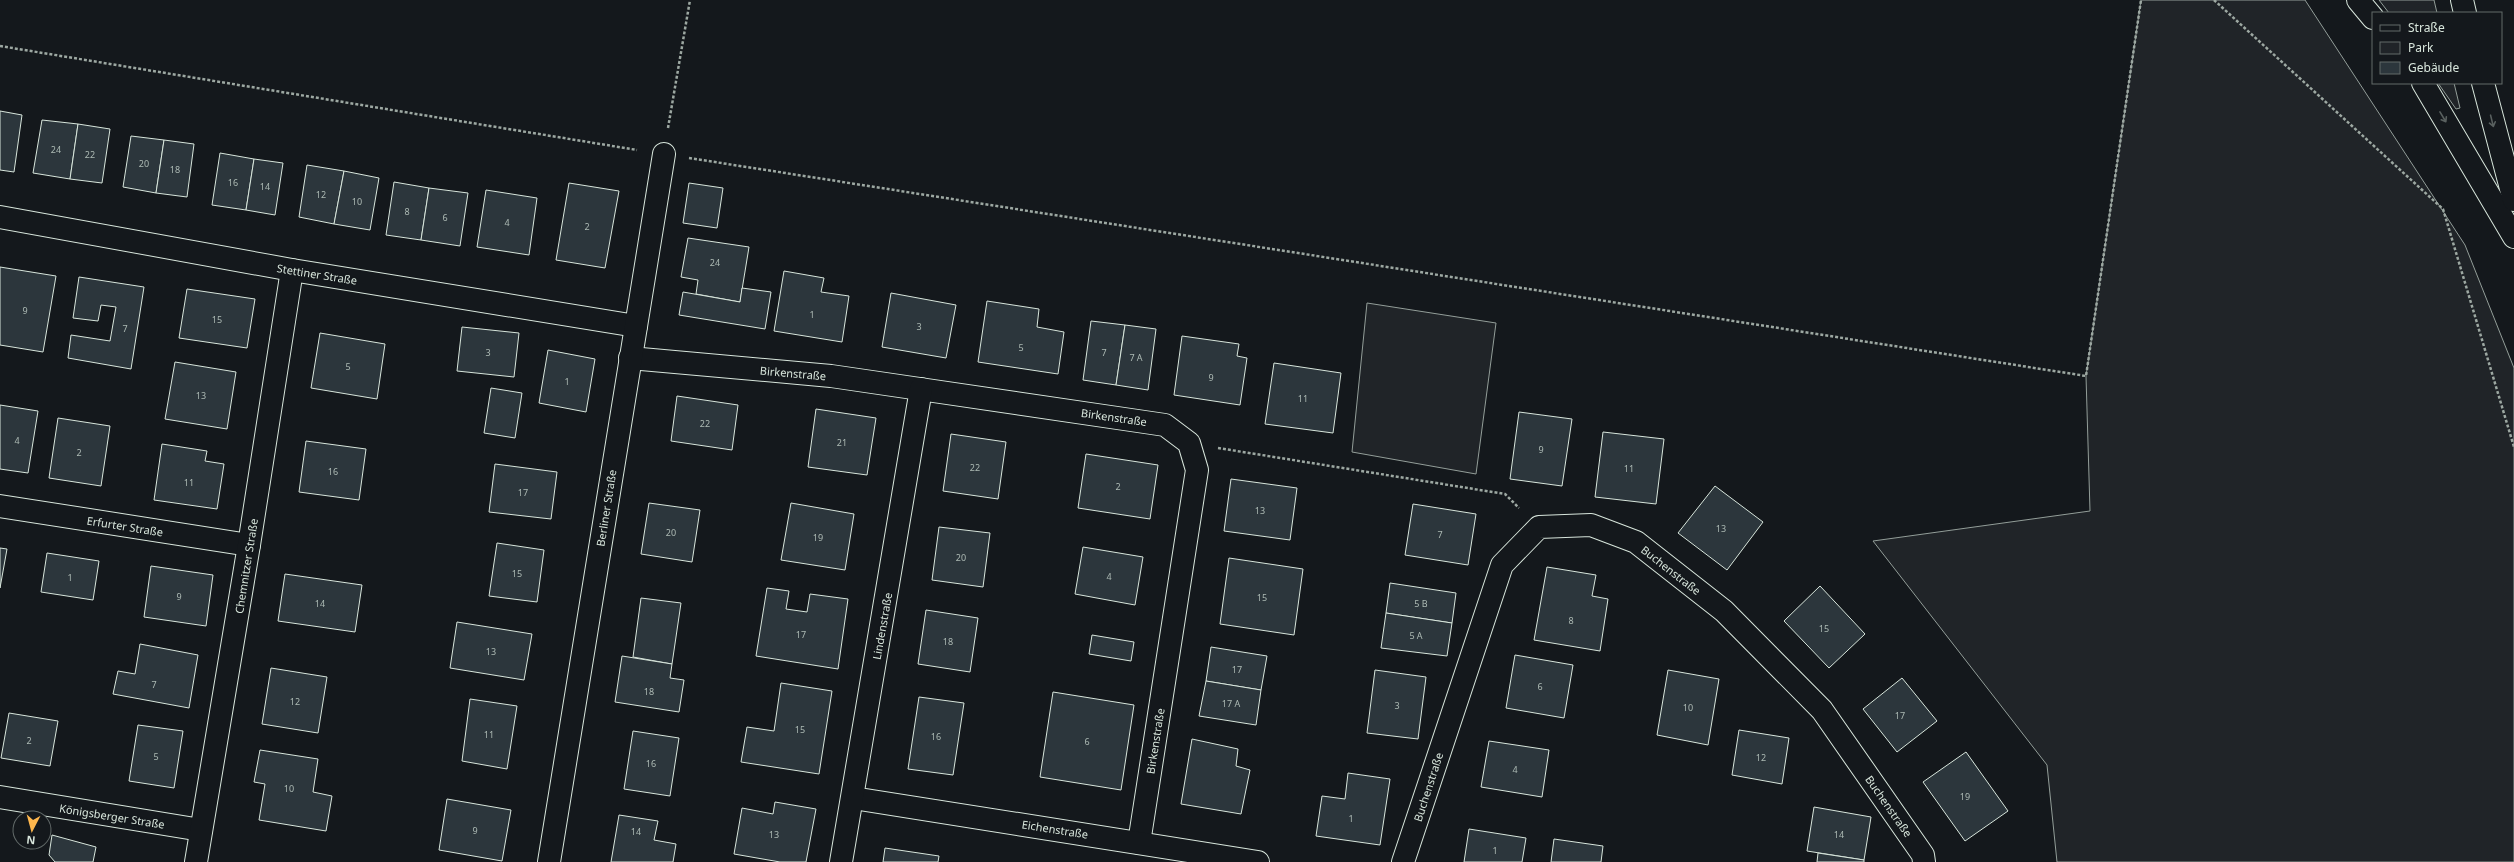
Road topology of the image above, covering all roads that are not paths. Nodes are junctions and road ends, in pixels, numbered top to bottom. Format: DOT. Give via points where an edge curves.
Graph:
graph roads {
  1 [pos="2358,0"];
  2 [pos="2462,0"];
  3 [pos="2465,12"];
  4 [pos="2372,17"];
  5 [pos="2424,84"];
  6 [pos="2483,84"];
  7 [pos="664,154"];
  8 [pos="2514,200"];
  9 [pos="0,217"];
  10 [pos="2514,237"];
  11 [pos="292,270"];
  12 [pos="636,326"];
  13 [pos="630,358"];
  14 [pos="922,390"];
  15 [pos="0,506"];
  16 [pos="249,545"];
  17 [pos="0,797"];
  18 [pos="853,798"];
  19 [pos="201,830"];
  20 [pos="1139,842"];
  21 [pos="196,862"];
  22 [pos="549,862"];
  23 [pos="841,862"];
  24 [pos="1258,862"];
  25 [pos="1403,862"];
  26 [pos="1924,862"];
  1 -- 4 [label="main road"];
  2 -- 3 [label="main road"];
  5 -- 10 [label="main road, one-way"];
  6 -- 8 [label="main road, one-way"];
  7 -- 12 [label="main road, Berliner Straße"];
  9 -- 11 [label="main road, Stettiner Straße"];
  11 -- 12 [label="main road, Stettiner Straße"];
  11 -- 16 [label="main road, Chemnitzer Straße"];
  12 -- 13 [label="main road, Berliner Straße"];
  13 -- 14 [label="main road, Birkenstraße" via="831,376"];
  13 -- 22 [label="main road, Berliner Straße"];
  14 -- 18 [label="main road, Lindenstraße"];
  14 -- 20 [label="main road, Birkenstraße" via="1165,425 1189,443 1197,470"];
  15 -- 16 [label="main road, Erfurter Straße"];
  16 -- 19 [label="main road, Chemnitzer Straße"];
  17 -- 19 [label="main road, Königsberger Straße"];
  18 -- 20 [label="main road, Eichenstraße"];
  18 -- 23 [label="main road, Lindenstraße"];
  19 -- 21 [label="main road, Chemnitzer Straße"];
  20 -- 24 [label="main road, Eichenstraße"];
  25 -- 26 [label="main road, Buchenstraße" via="1502,565 1539,527 1591,525 1636,542 1724,611 1822,710 1923,855"];
}
